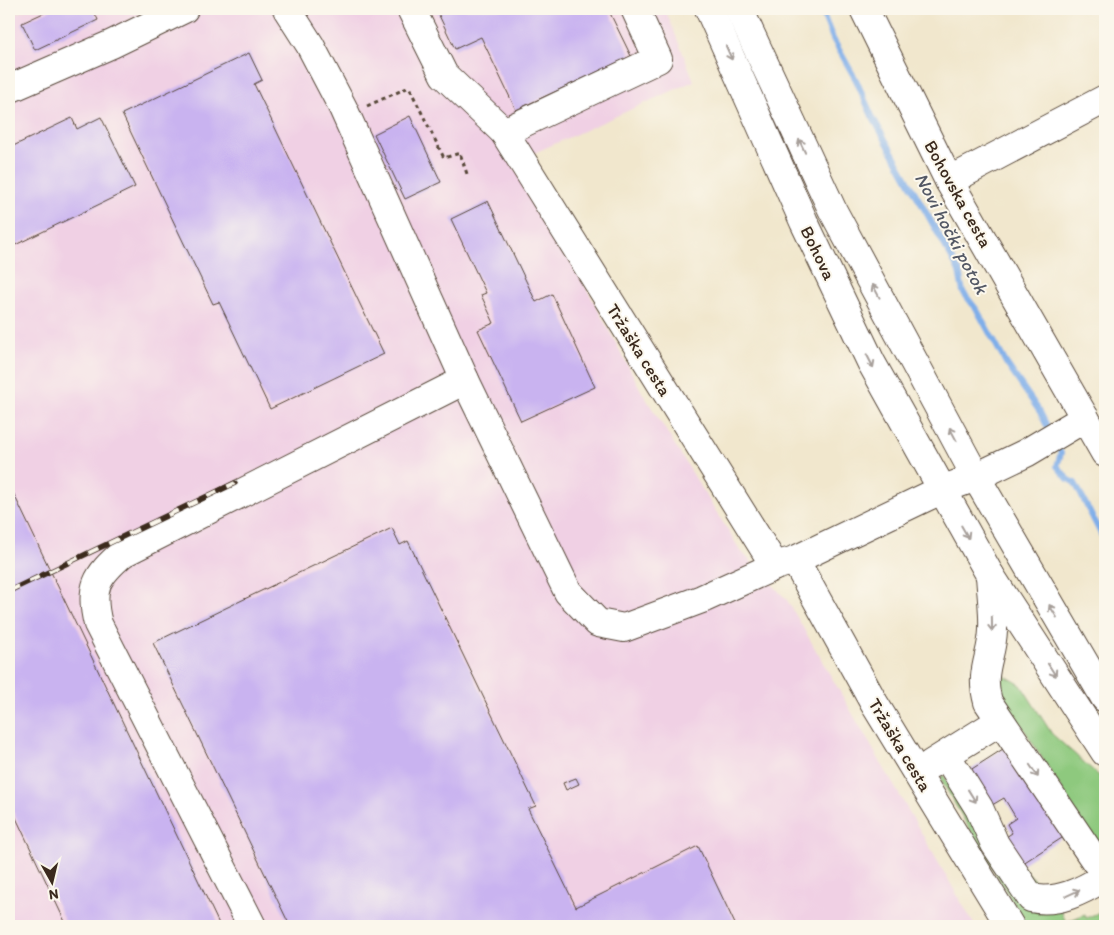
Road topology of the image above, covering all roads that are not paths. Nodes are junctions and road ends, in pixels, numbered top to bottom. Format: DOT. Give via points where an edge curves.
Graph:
graph roads {
  1 [pos="184,9"];
  2 [pos="287,9"];
  3 [pos="411,9"];
  4 [pos="634,9"];
  5 [pos="709,9"];
  6 [pos="739,9"];
  7 [pos="864,9"];
  8 [pos="9,89"];
  9 [pos="1105,99"];
  10 [pos="504,132"];
  11 [pos="949,181"];
  12 [pos="466,380"];
  13 [pos="1079,423"];
  14 [pos="1105,453"];
  15 [pos="976,477"];
  16 [pos="941,490"];
  17 [pos="785,563"];
  18 [pos="990,575"];
  19 [pos="1105,698"];
  20 [pos="1000,721"];
  21 [pos="1105,752"];
  22 [pos="946,755"];
  23 [pos="917,773"];
  24 [pos="1105,865"];
  25 [pos="1105,877"];
  26 [pos="252,926"];
  27 [pos="1010,926"];
  1 -- 8 [label="street"];
  2 -- 12 [label="street" via="310,45 346,115"];
  3 -- 10 [label="street, Tržaška cesta" via="444,75"];
  4 -- 10 [label="street" via="658,59"];
  5 -- 16 [label="street, Bohova, one-way" via="804,222 871,362"];
  15 -- 6 [label="street, Bohova, one-way" via="832,210"];
  7 -- 11 [label="street, Bohovska cesta"];
  9 -- 11 [label="street"];
  10 -- 17 [label="street, Tržaška cesta"];
  11 -- 13 [label="street, Bohovska cesta"];
  12 -- 17 [label="street" via="568,592 598,623 624,628 702,600"];
  12 -- 26 [label="street" via="123,553 99,577 92,602 98,624"];
  13 -- 14 [label="street, Bohovska cesta"];
  13 -- 15 [label="street"];
  15 -- 16 [label="street"];
  19 -- 15 [label="street, one-way"];
  16 -- 17 [label="street"];
  16 -- 18 [label="street, one-way"];
  17 -- 23 [label="street, Tržaška cesta"];
  18 -- 20 [label="street, one-way" via="993,631 984,669 984,687 988,702"];
  18 -- 21 [label="street, one-way"];
  20 -- 22 [label="street"];
  20 -- 24 [label="street, one-way" via="1096,862"];
  22 -- 23 [label="street"];
  22 -- 25 [label="street, one-way" via="979,808 995,844 1031,898 1058,900"];
  23 -- 27 [label="street, Tržaška cesta"];
}
